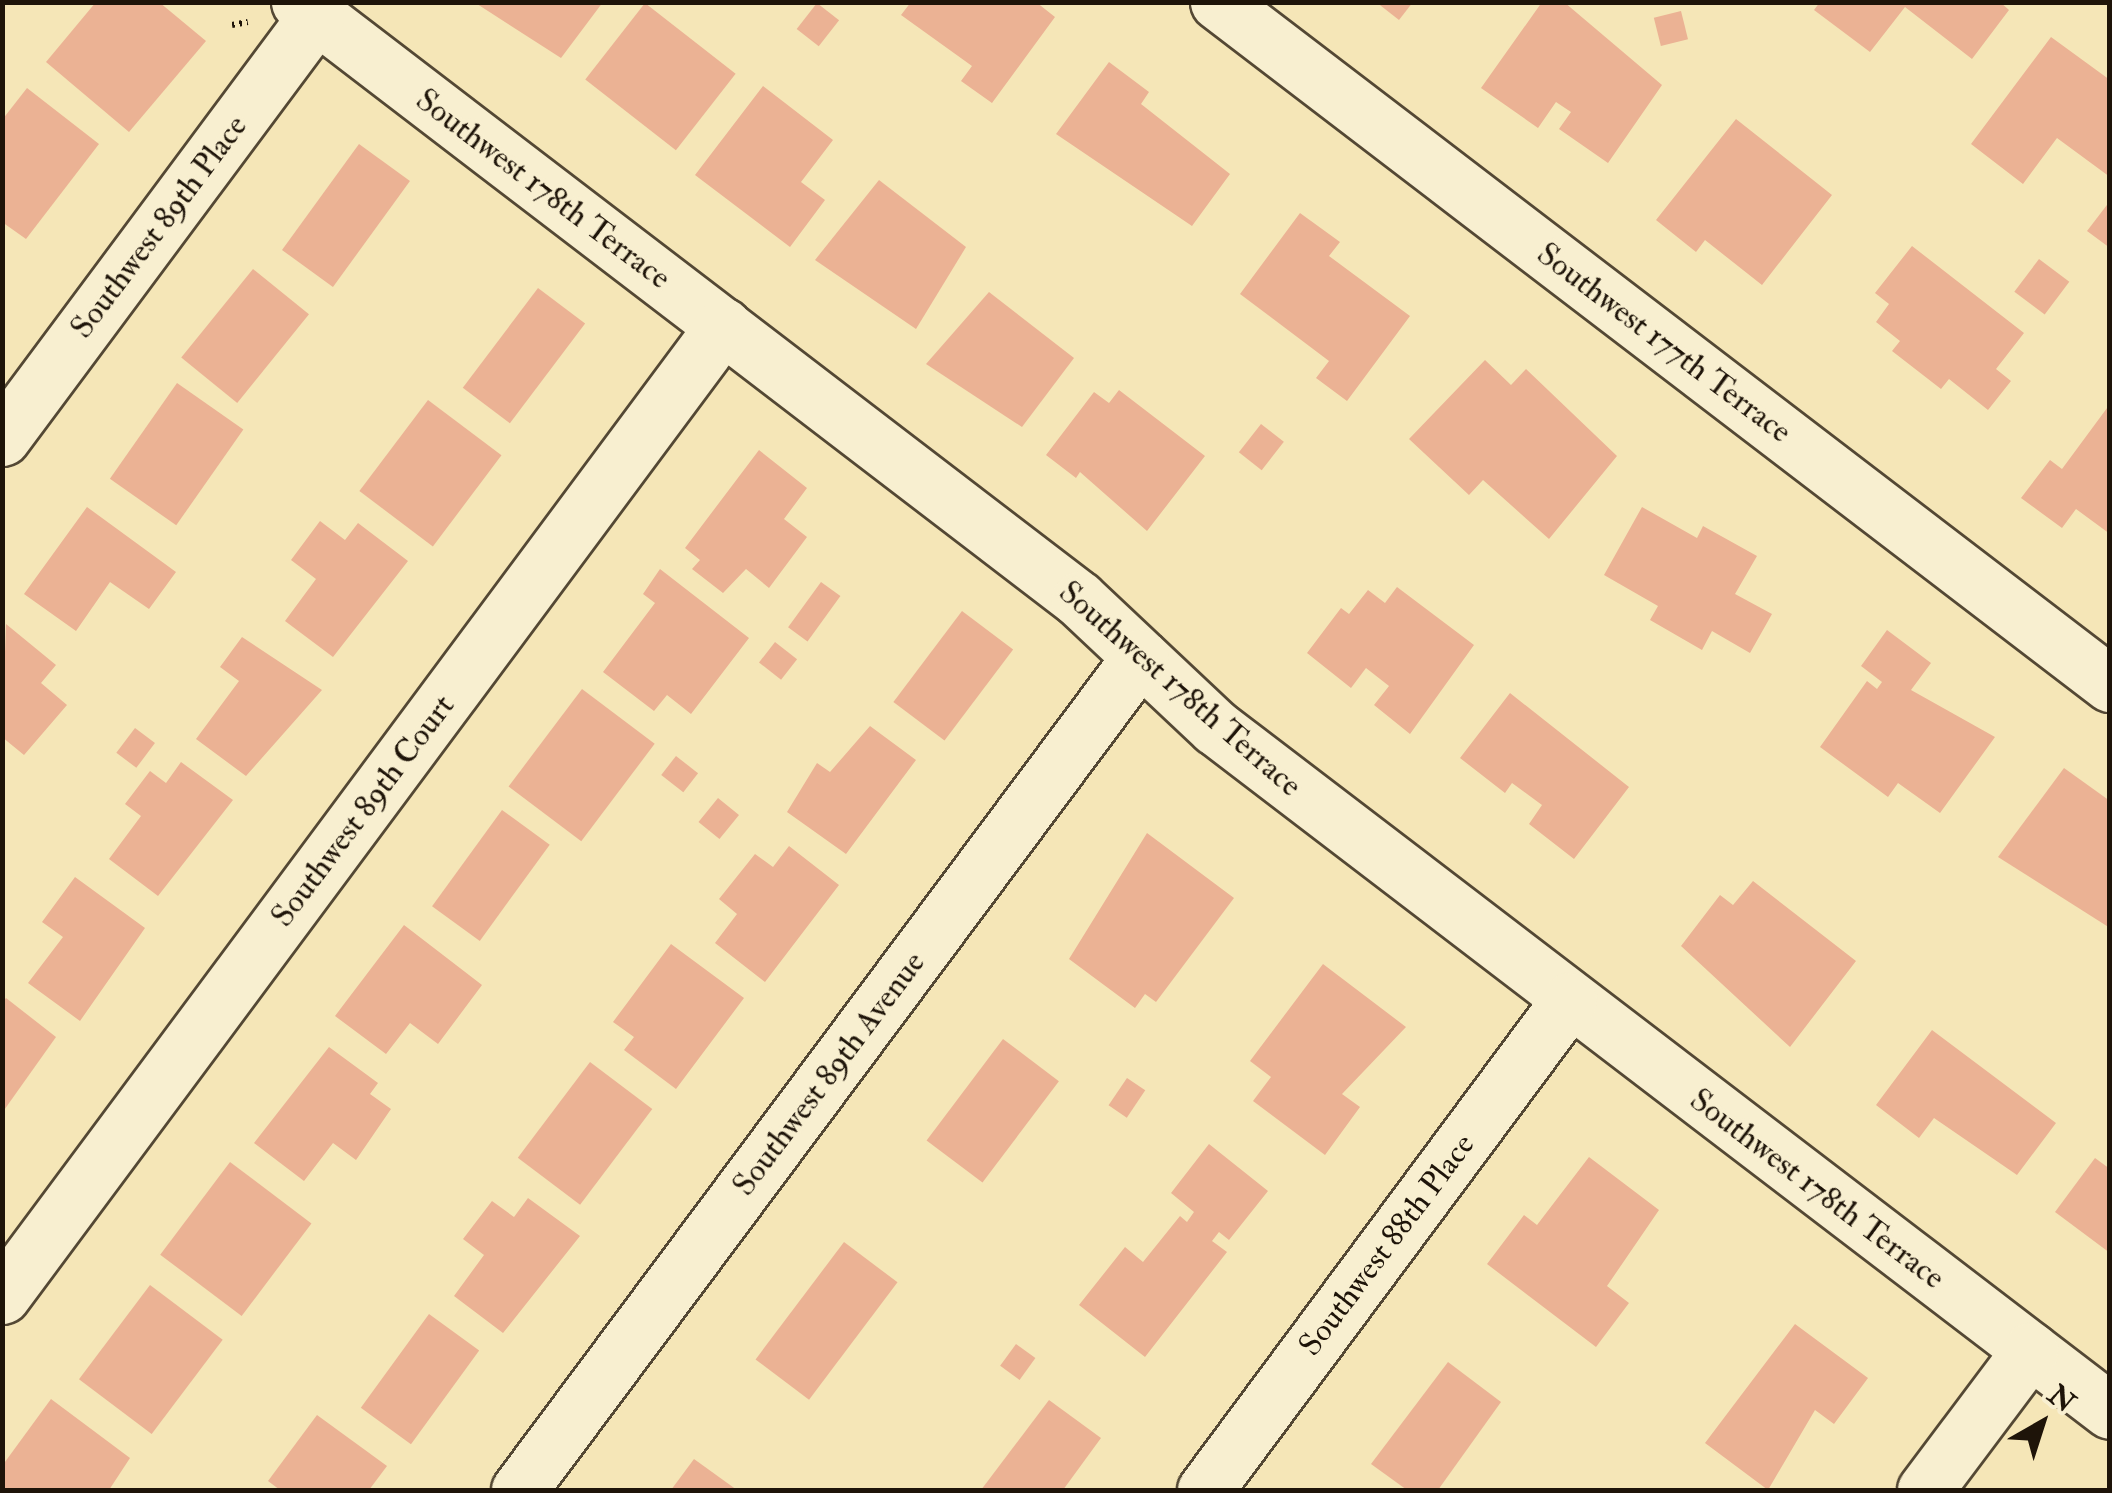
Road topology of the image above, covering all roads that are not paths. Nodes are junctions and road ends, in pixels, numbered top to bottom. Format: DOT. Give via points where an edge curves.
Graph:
graph roads {
  1 [pos="1218,2"];
  2 [pos="308,9"];
  3 [pos="723,326"];
  4 [pos="2,438"];
  5 [pos="1140,657"];
  6 [pos="2110,684"];
  7 [pos="1569,1000"];
  8 [pos="2,1296"];
  9 [pos="2030,1350"];
  10 [pos="2110,1412"];
  11 [pos="519,1490"];
  12 [pos="1204,1490"];
  13 [pos="1924,1490"];
  1 -- 6 [label="street, Southwest 177th Terrace"];
  2 -- 3 [label="street, Southwest 178th Terrace"];
  2 -- 4 [label="street, Southwest 89th Place"];
  3 -- 5 [label="street, Southwest 178th Terrace" via="1079,599"];
  3 -- 8 [label="street, Southwest 89th Court"];
  5 -- 7 [label="street, Southwest 178th Terrace" via="1215,727"];
  5 -- 11 [label="street, Southwest 89th Avenue"];
  7 -- 9 [label="street, Southwest 178th Terrace"];
  7 -- 12 [label="street, Southwest 88th Place"];
  9 -- 10 [label="street, Southwest 178th Terrace"];
  9 -- 13 [label="street"];
}
